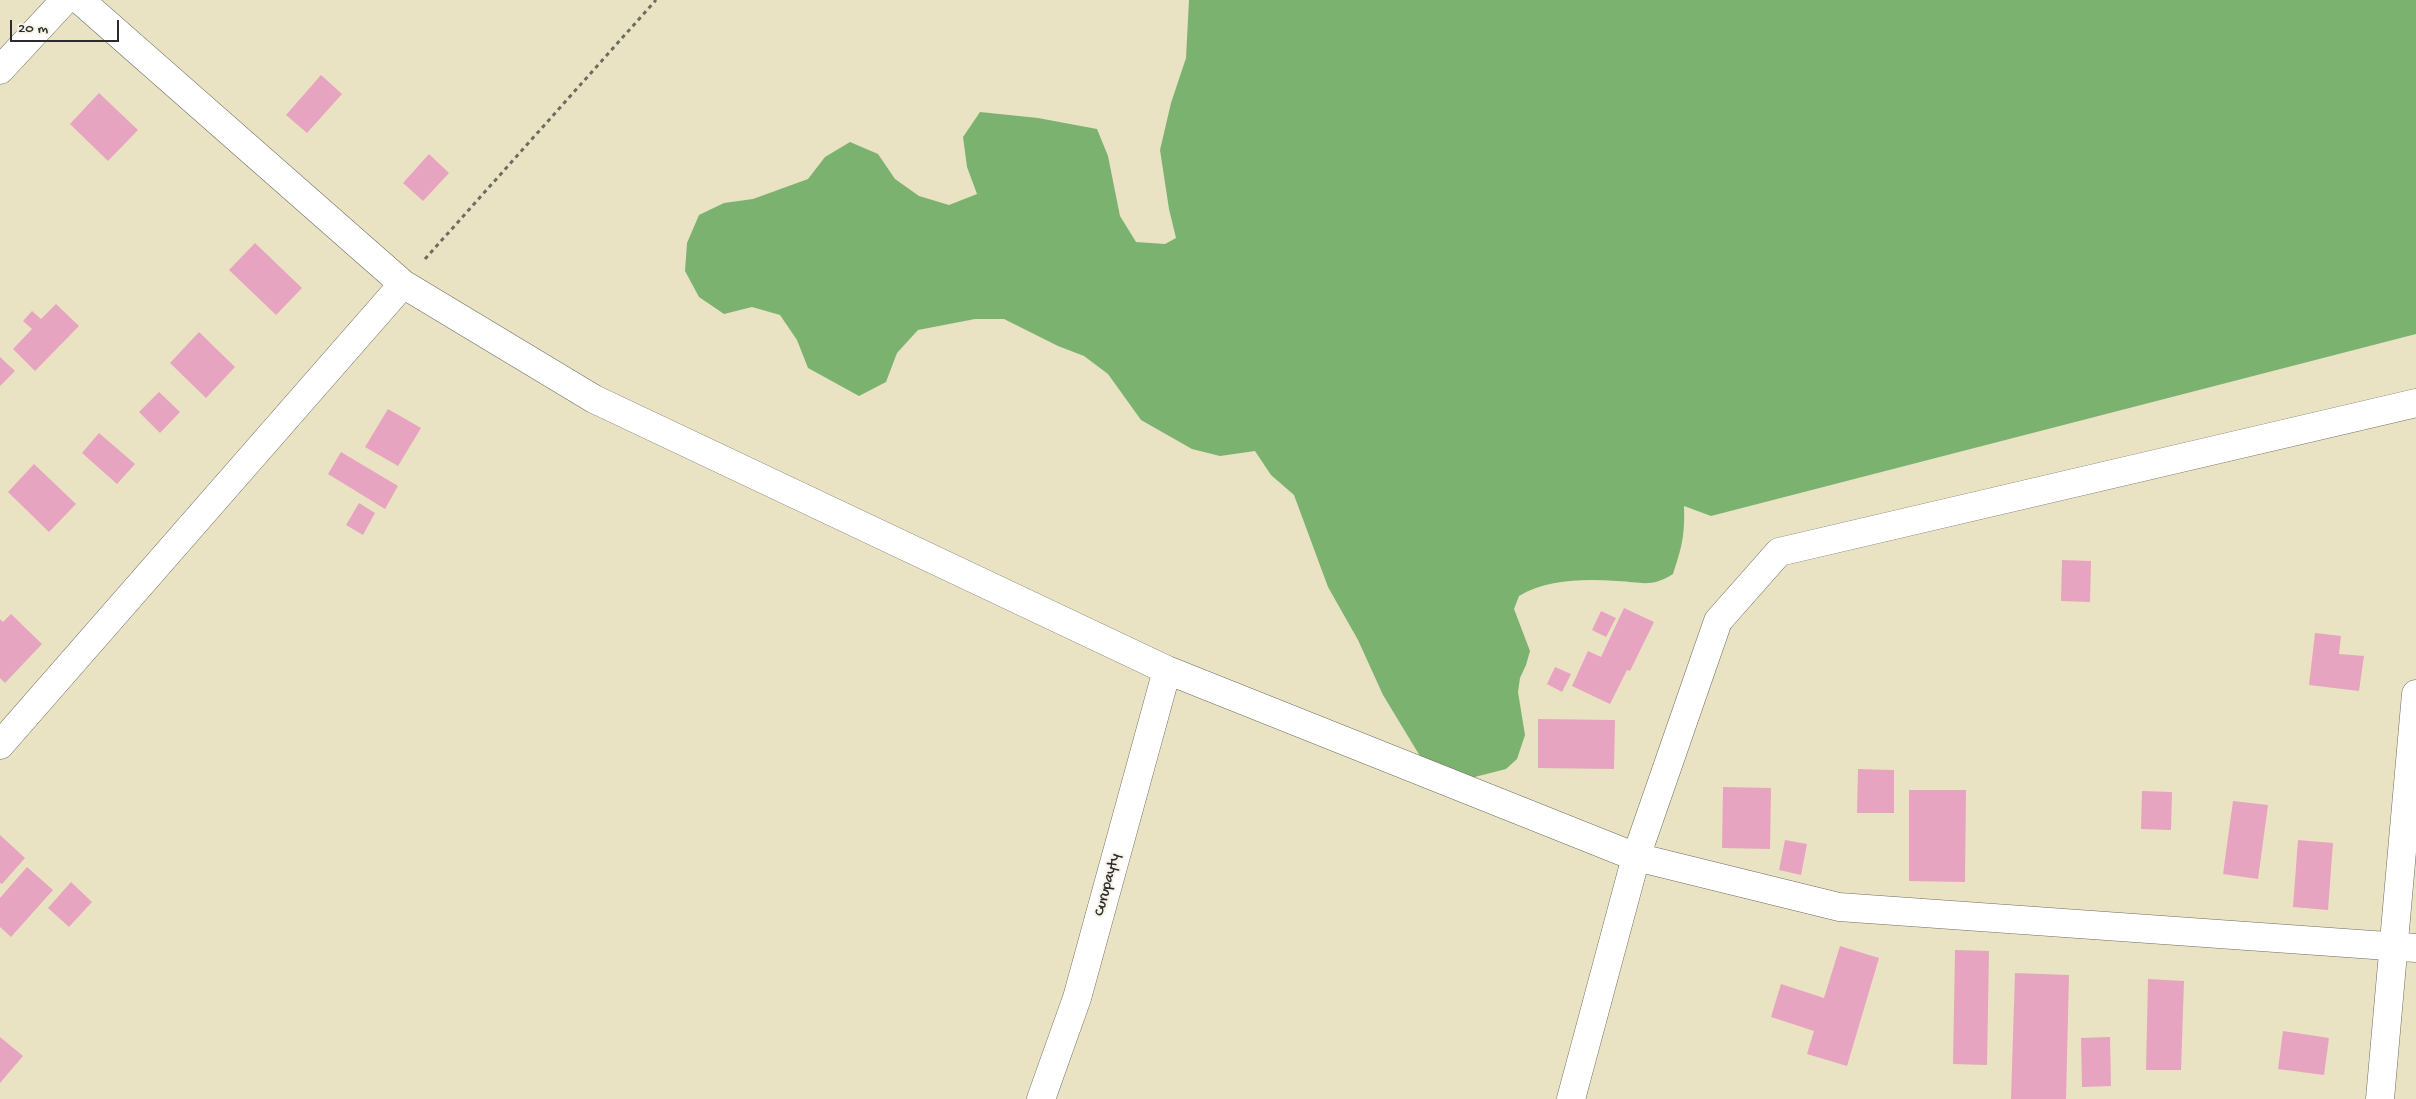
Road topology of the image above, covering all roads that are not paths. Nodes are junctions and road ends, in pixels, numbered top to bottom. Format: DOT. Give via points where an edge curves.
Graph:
graph roads {
  1 [pos="65,0"];
  2 [pos="80,0"];
  3 [pos="0,70"];
  4 [pos="403,284"];
  5 [pos="2416,403"];
  6 [pos="1167,670"];
  7 [pos="2416,694"];
  8 [pos="0,745"];
  9 [pos="1636,857"];
  10 [pos="2405,947"];
  11 [pos="1041,1099"];
  12 [pos="1571,1099"];
  13 [pos="2380,1099"];
  1 -- 3 [label="street"];
  2 -- 4 [label="street"];
  4 -- 6 [label="street" via="594,399"];
  4 -- 8 [label="street"];
  5 -- 9 [label="street" via="1779,552 1718,621"];
  6 -- 9 [label="street"];
  6 -- 11 [label="street, Curupayty" via="1077,998"];
  7 -- 10 [label="street"];
  9 -- 10 [label="street" via="1839,907"];
  9 -- 12 [label="street"];
  10 -- 13 [label="street"];
}
